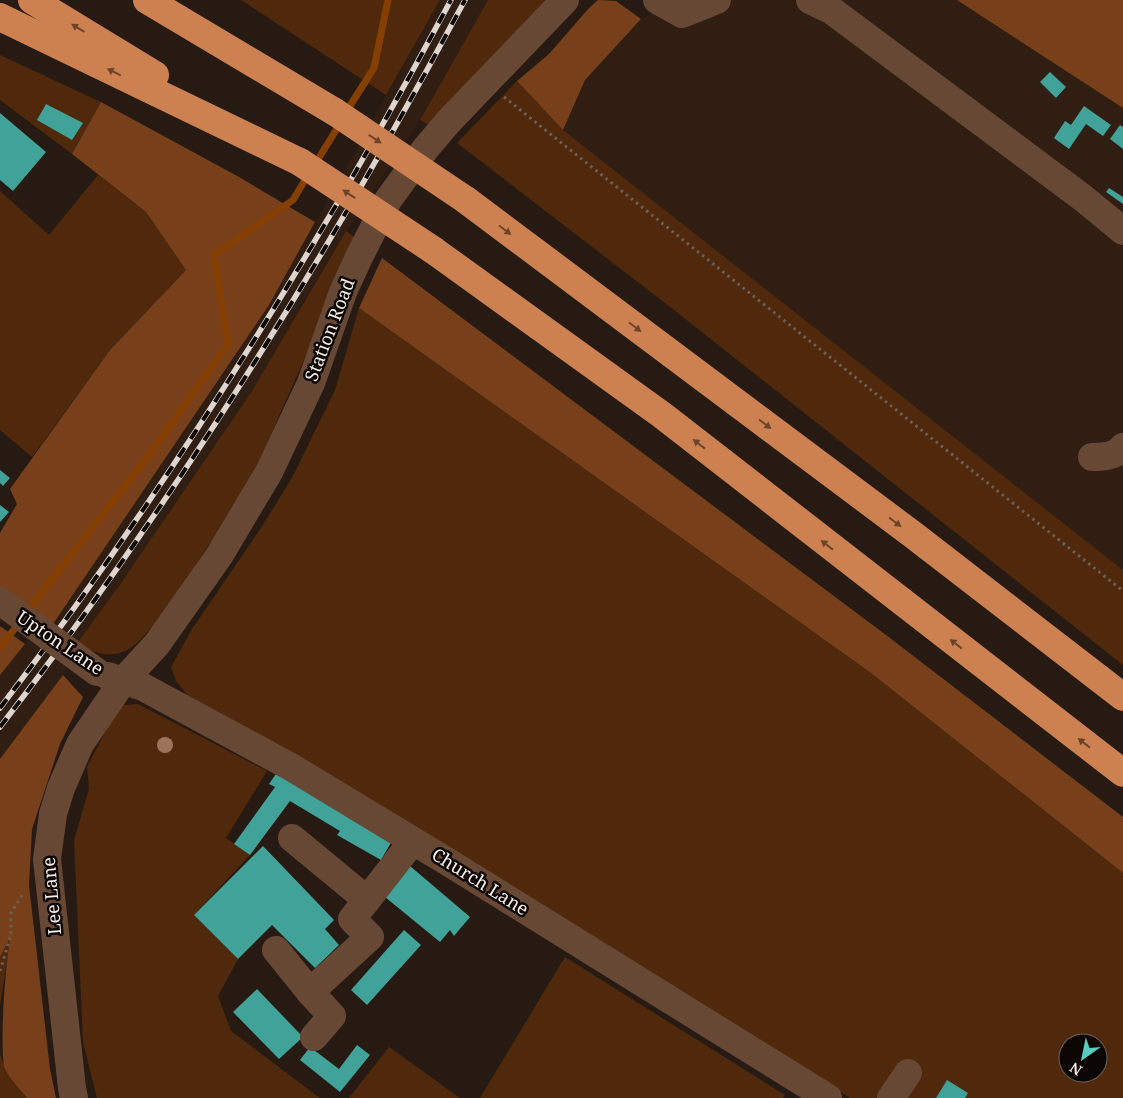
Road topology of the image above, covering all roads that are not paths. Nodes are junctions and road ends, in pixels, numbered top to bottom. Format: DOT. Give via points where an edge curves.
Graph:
graph roads {
  1 [pos="32,0"];
  2 [pos="147,0"];
  3 [pos="180,0"];
  4 [pos="565,0"];
  5 [pos="657,0"];
  6 [pos="717,0"];
  7 [pos="810,0"];
  8 [pos="0,17"];
  9 [pos="335,112"];
  10 [pos="300,162"];
  11 [pos="1123,231"];
  12 [pos="1123,447"];
  13 [pos="1092,457"];
  14 [pos="0,602"];
  15 [pos="123,681"];
  16 [pos="1123,697"];
  17 [pos="1123,773"];
  18 [pos="292,838"];
  19 [pos="413,841"];
  20 [pos="367,900"];
  21 [pos="276,950"];
  22 [pos="310,992"];
  23 [pos="314,1037"];
  24 [pos="908,1073"];
  25 [pos="74,1098"];
  26 [pos="828,1098"];
  27 [pos="891,1098"];
  10 -- 1 [label="highway, one-way"];
  2 -- 9 [label="highway"];
  3 -- 9 [label="highway"];
  4 -- 15 [label="street, Station Road" via="426,148 388,200 343,292 311,383 269,472 219,556 157,644"];
  5 -- 6 [label="street" via="682,14"];
  7 -- 11 [label="street" via="831,10"];
  10 -- 8 [label="highway, one-way"];
  9 -- 16 [label="highway, one-way, bridge" via="466,200 912,534"];
  17 -- 10 [label="highway, one-way, bridge" via="662,415 433,250"];
  12 -- 13 [label="street" via="1105,457"];
  14 -- 15 [label="street, Upton Lane, bridge" via="97,672"];
  15 -- 19 [label="street, Church Lane" via="143,687 291,767"];
  15 -- 25 [label="street, Lee Lane" via="80,744 53,814 46,859"];
  18 -- 20 [label="street"];
  19 -- 20 [label="street"];
  19 -- 26 [label="street, Church Lane"];
  20 -- 22 [label="street" via="352,919 370,937"];
  21 -- 22 [label="street"];
  22 -- 23 [label="street" via="332,1016"];
  24 -- 27 [label="street"];
}
